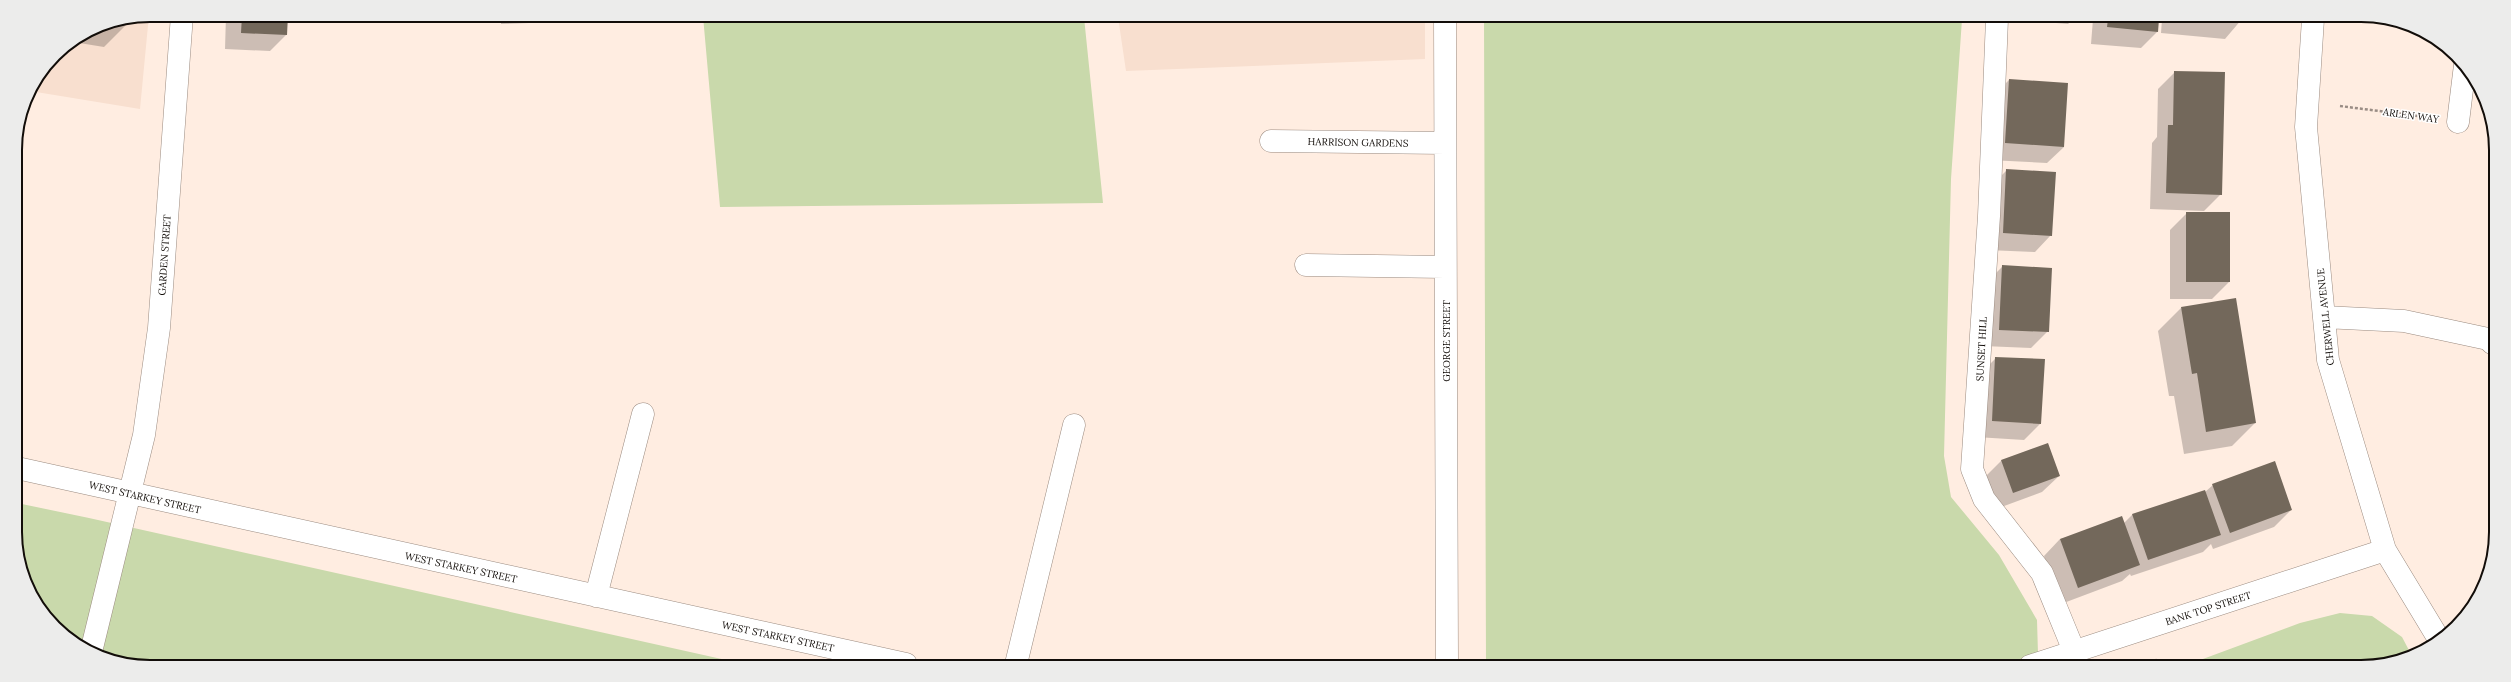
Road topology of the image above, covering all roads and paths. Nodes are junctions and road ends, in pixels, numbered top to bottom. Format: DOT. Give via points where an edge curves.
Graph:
graph roads {
  1 [pos="181,22"];
  2 [pos="1445,22"];
  3 [pos="1997,22"];
  4 [pos="2313,22"];
  5 [pos="2464,74"];
  6 [pos="2308,102"];
  7 [pos="2458,122"];
  8 [pos="1271,141"];
  9 [pos="1445,144"];
  10 [pos="1306,265"];
  11 [pos="1445,267"];
  12 [pos="2324,317"];
  13 [pos="2489,340"];
  14 [pos="643,414"];
  15 [pos="1074,425"];
  16 [pos="22,469"];
  17 [pos="129,493"];
  18 [pos="2386,550"];
  19 [pos="596,596"];
  20 [pos="2437,635"];
  21 [pos="92,647"];
  22 [pos="2074,652"];
  23 [pos="888,660"];
  24 [pos="1017,660"];
  25 [pos="1447,660"];
  26 [pos="2049,660"];
  1 -- 17 [label="street, GARDEN STREET" via="159,328 144,435"];
  2 -- 9 [label="street, GEORGE STREET"];
  3 -- 22 [label="street, SUNSET HILL" via="1988,224 1972,470 1984,499 2042,573"];
  4 -- 6 [label="street, CHERWELL AVENUE"];
  5 -- 7 [label="street"];
  6 -- 7 [label="path, ARLEN WAY"];
  6 -- 12 [label="street, CHERWELL AVENUE" via="2306,127"];
  8 -- 9 [label="street, HARRISON GARDENS"];
  9 -- 11 [label="street, GEORGE STREET"];
  10 -- 11 [label="street"];
  11 -- 25 [label="street, GEORGE STREET"];
  12 -- 13 [label="street" via="2404,321"];
  12 -- 18 [label="street, CHERWELL AVENUE" via="2328,360"];
  14 -- 19 [label="street"];
  15 -- 24 [label="street"];
  16 -- 17 [label="street, WEST STARKEY STREET"];
  17 -- 19 [label="street, WEST STARKEY STREET"];
  17 -- 21 [label="street, GARDEN STREET"];
  18 -- 20 [label="street, CHERWELL AVENUE"];
  18 -- 22 [label="street, BANK TOP STREET"];
  19 -- 23 [label="street, WEST STARKEY STREET"];
  22 -- 26 [label="street, BANK TOP STREET"];
}
